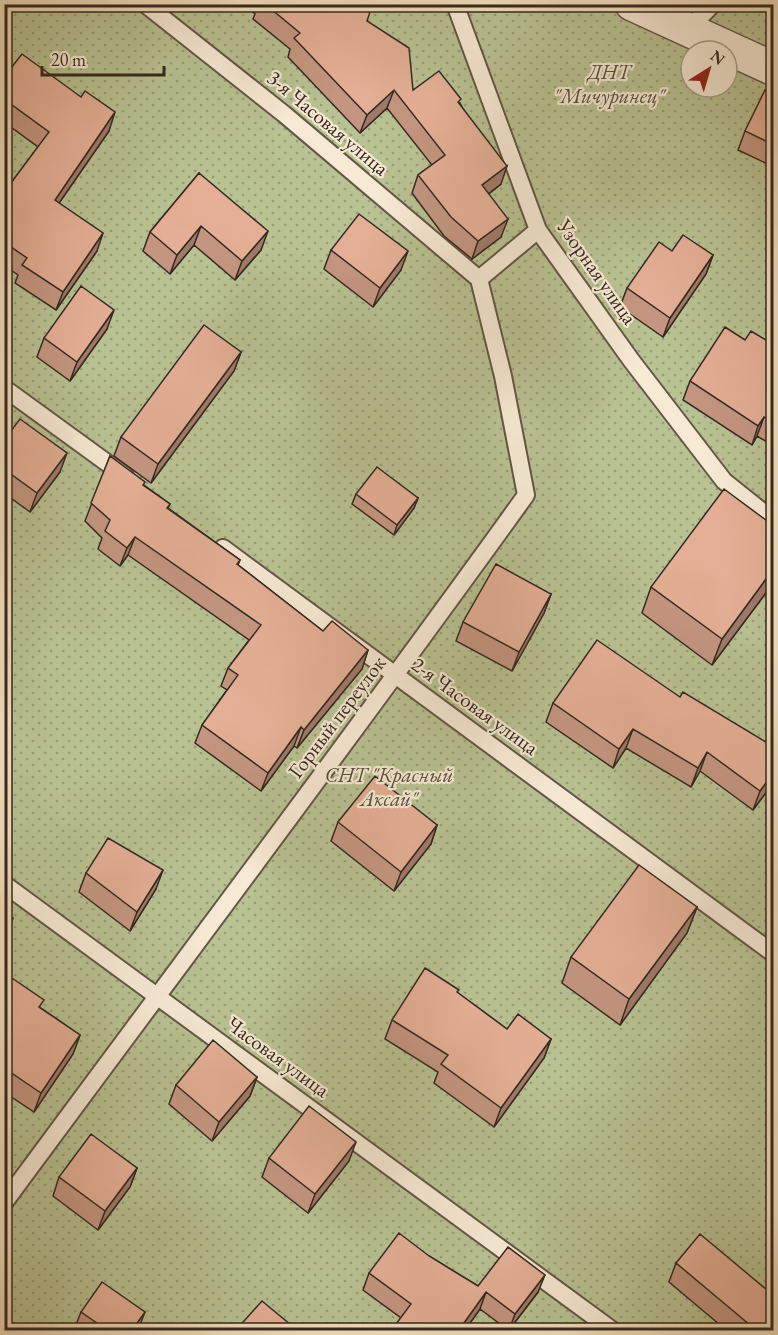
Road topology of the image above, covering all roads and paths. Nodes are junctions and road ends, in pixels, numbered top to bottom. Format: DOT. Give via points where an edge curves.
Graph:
graph roads {
  1 [pos="145,4"];
  2 [pos="455,4"];
  3 [pos="632,4"];
  4 [pos="713,4"];
  5 [pos="687,30"];
  6 [pos="774,69"];
  7 [pos="538,230"];
  8 [pos="479,279"];
  9 [pos="4,388"];
  10 [pos="138,486"];
  11 [pos="774,521"];
  12 [pos="205,536"];
  13 [pos="396,676"];
  14 [pos="4,884"];
  15 [pos="774,954"];
  16 [pos="157,996"];
  17 [pos="4,1203"];
  18 [pos="612,1330"];
  1 -- 8 [label="lane, 3-я Часовая улица" via="284,114"];
  2 -- 7 [label="lane, Узорная улица"];
  3 -- 5 [label="street"];
  4 -- 5 [label="lane"];
  5 -- 6 [label="street"];
  7 -- 8 [label="lane"];
  7 -- 11 [label="lane, Узорная улица" via="724,481"];
  8 -- 13 [label="lane, Горный переулок" via="526,495"];
  9 -- 10 [label="lane"];
  12 -- 13 [label="lane, 2-я Часовая улица"];
  13 -- 15 [label="lane, 2-я Часовая улица"];
  13 -- 16 [label="lane, Горный переулок"];
  14 -- 16 [label="lane, Часовая улица"];
  16 -- 17 [label="lane, Горный переулок"];
  16 -- 18 [label="lane, Часовая улица"];
}
